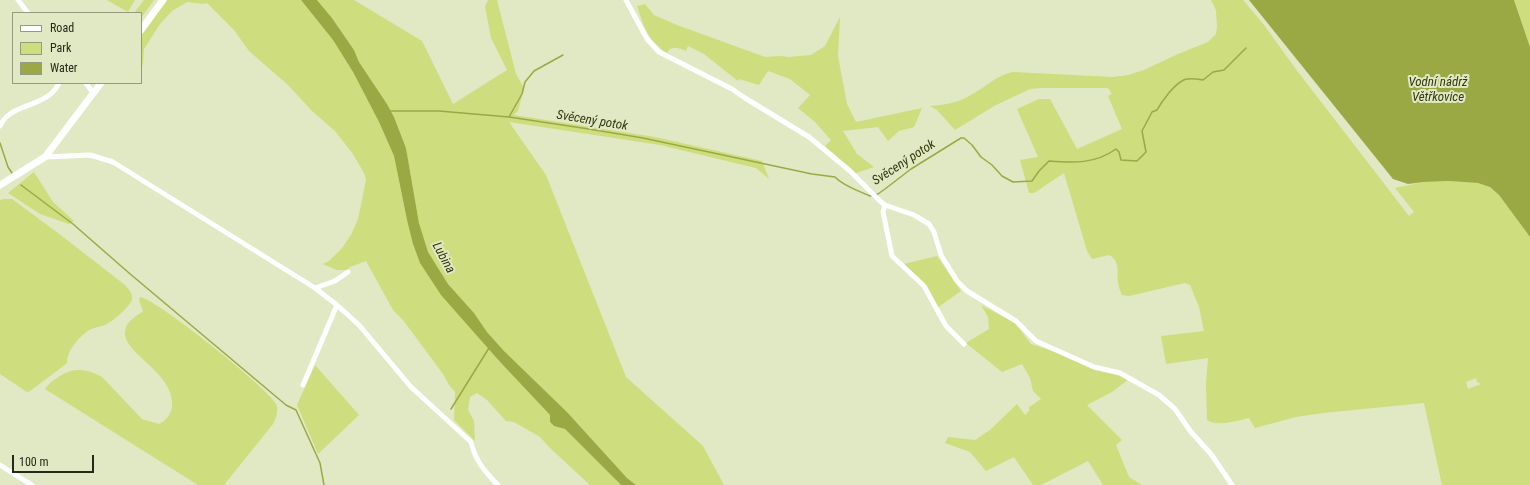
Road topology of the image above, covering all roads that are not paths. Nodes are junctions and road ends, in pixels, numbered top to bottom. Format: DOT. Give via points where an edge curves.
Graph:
graph roads {
  1 [pos="18,0"];
  2 [pos="163,0"];
  3 [pos="626,0"];
  4 [pos="27,12"];
  5 [pos="142,29"];
  6 [pos="59,84"];
  7 [pos="87,84"];
  8 [pos="100,84"];
  9 [pos="93,93"];
  10 [pos="0,126"];
  11 [pos="45,157"];
  12 [pos="0,185"];
  13 [pos="885,205"];
  14 [pos="348,272"];
  15 [pos="315,288"];
  16 [pos="337,305"];
  17 [pos="964,344"];
  18 [pos="303,384"];
  19 [pos="0,465"];
  20 [pos="32,485"];
  21 [pos="498,485"];
  22 [pos="1232,485"];
  1 -- 4 [label="street"];
  2 -- 5 [label="street"];
  3 -- 13 [label="street" via="647,39 659,52 732,89 809,137 850,171"];
  6 -- 10 [label="street" via="56,90 45,99 7,115"];
  7 -- 9 [label="street"];
  8 -- 9 [label="street"];
  9 -- 11 [label="street"];
  11 -- 12 [label="street"];
  11 -- 15 [label="street" via="90,155 113,162"];
  13 -- 17 [label="street" via="883,212 892,256 924,286 946,326"];
  13 -- 22 [label="street" via="914,215 929,224 941,255 957,281 967,291 1016,322 1036,341 1094,367 1120,373 1159,395 1175,409"];
  14 -- 15 [label="street" via="335,281"];
  15 -- 16 [label="street"];
  16 -- 18 [label="street"];
  16 -- 21 [label="street" via="359,325 411,386 471,442 480,465"];
  19 -- 20 [label="street"];
}
